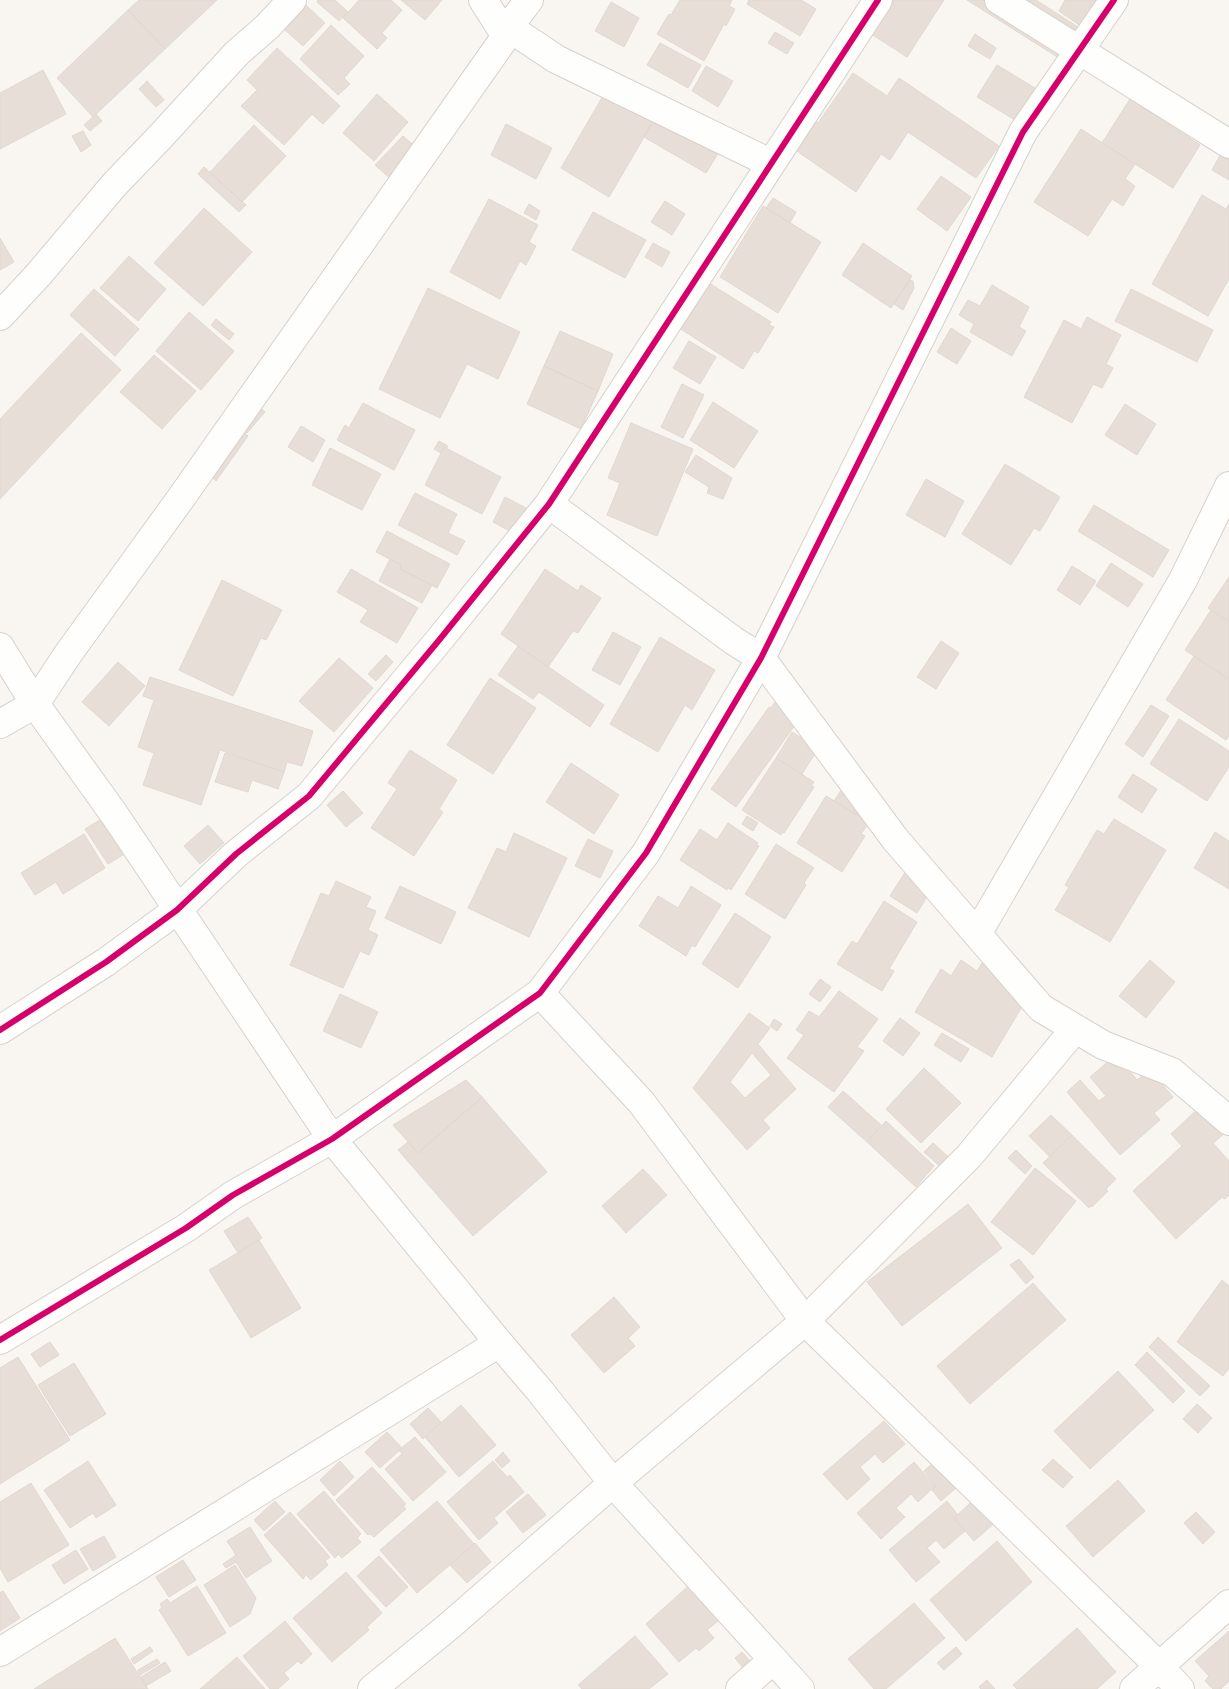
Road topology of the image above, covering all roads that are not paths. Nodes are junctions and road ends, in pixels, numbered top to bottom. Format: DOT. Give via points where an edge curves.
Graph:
graph roads {
  1 [pos="292,0"];
  2 [pos="483,0"];
  3 [pos="529,0"];
  4 [pos="878,0"];
  5 [pos="999,0"];
  6 [pos="1114,0"];
  7 [pos="508,31"];
  8 [pos="1079,50"];
  9 [pos="1229,144"];
  10 [pos="770,163"];
  11 [pos="0,316"];
  12 [pos="1229,486"];
  13 [pos="549,504"];
  14 [pos="0,647"];
  15 [pos="761,658"];
  16 [pos="35,704"];
  17 [pos="0,724"];
  18 [pos="177,910"];
  19 [pos="977,934"];
  20 [pos="540,993"];
  21 [pos="1075,1029"];
  22 [pos="0,1030"];
  23 [pos="1229,1121"];
  24 [pos="332,1138"];
  25 [pos="805,1321"];
  26 [pos="0,1340"];
  27 [pos="499,1343"];
  28 [pos="613,1483"];
  29 [pos="1229,1604"];
  30 [pos="0,1652"];
  31 [pos="774,1660"];
  32 [pos="1160,1667"];
  33 [pos="372,1689"];
  34 [pos="740,1689"];
  35 [pos="800,1689"];
  36 [pos="1134,1689"];
  37 [pos="1180,1689"];
  1 -- 11 [label="street" via="237,53 114,185"];
  2 -- 7 [label="street"];
  3 -- 7 [label="street"];
  4 -- 10 [label="street"];
  5 -- 8 [label="street"];
  6 -- 8 [label="street"];
  7 -- 10 [label="street" via="556,59"];
  7 -- 16 [label="street"];
  8 -- 9 [label="street"];
  8 -- 15 [label="street" via="1023,132"];
  10 -- 13 [label="street"];
  12 -- 19 [label="street" via="1183,580"];
  13 -- 15 [label="street"];
  13 -- 18 [label="street" via="308,796 236,854"];
  14 -- 16 [label="street"];
  15 -- 19 [label="street" via="895,838"];
  15 -- 20 [label="street" via="646,852"];
  16 -- 17 [label="street"];
  16 -- 18 [label="street" via="114,814"];
  18 -- 22 [label="street" via="106,962"];
  18 -- 24 [label="street"];
  19 -- 21 [label="street" via="1041,1008"];
  20 -- 24 [label="street"];
  20 -- 25 [label="street" via="641,1102"];
  21 -- 23 [label="street" via="1103,1045 1172,1072"];
  21 -- 25 [label="street" via="969,1156"];
  24 -- 26 [label="street" via="232,1195 186,1228"];
  24 -- 27 [label="street"];
  25 -- 28 [label="street"];
  25 -- 32 [label="street"];
  27 -- 28 [label="street"];
  27 -- 30 [label="street"];
  28 -- 31 [label="street"];
  28 -- 33 [label="street"];
  29 -- 32 [label="street"];
  31 -- 34 [label="street"];
  31 -- 35 [label="street"];
  32 -- 36 [label="street"];
  32 -- 37 [label="street"];
}
